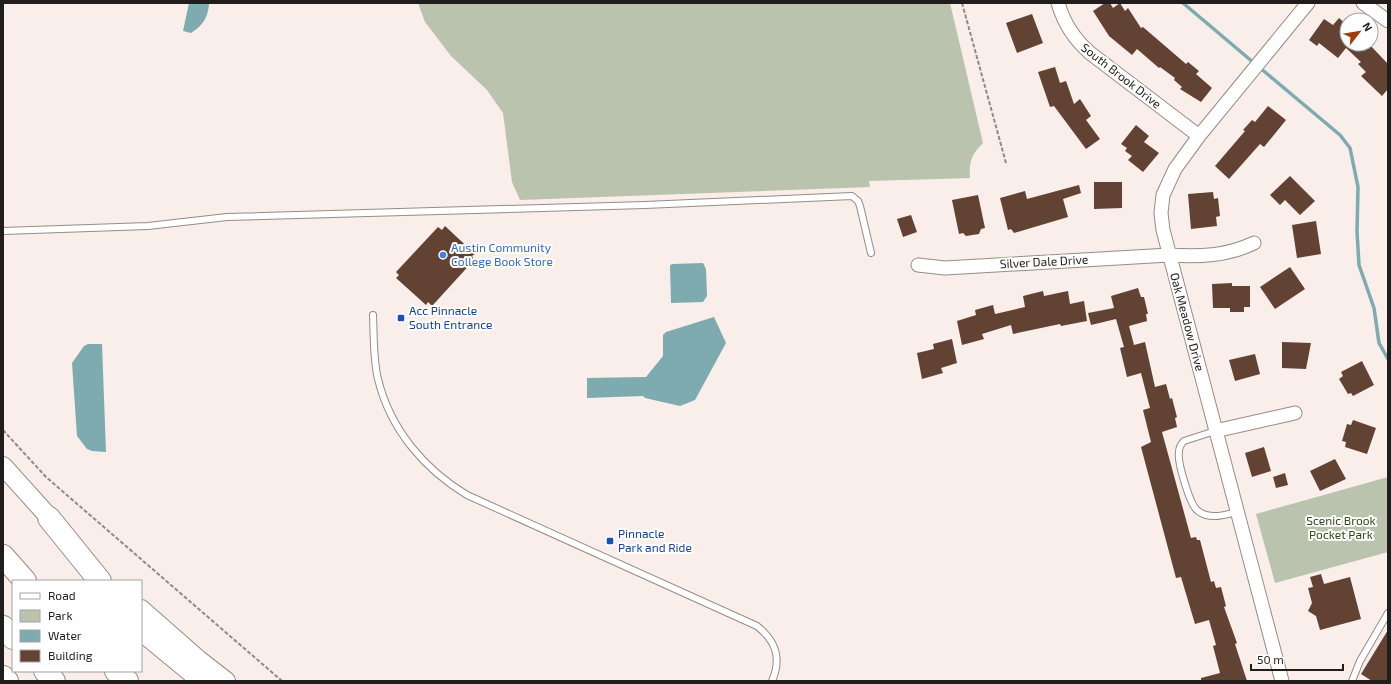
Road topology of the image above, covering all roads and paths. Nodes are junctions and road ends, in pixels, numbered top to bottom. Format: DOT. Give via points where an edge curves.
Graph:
graph roads {
  1 [pos="962,3"];
  2 [pos="1058,3"];
  3 [pos="1308,3"];
  4 [pos="1363,3"];
  5 [pos="1388,21"];
  6 [pos="1199,136"];
  7 [pos="1006,163"];
  8 [pos="3,231"];
  9 [pos="1254,244"];
  10 [pos="871,253"];
  11 [pos="1169,255"];
  12 [pos="918,265"];
  13 [pos="373,315"];
  14 [pos="1295,412"];
  15 [pos="3,430"];
  16 [pos="1216,431"];
  17 [pos="3,466"];
  18 [pos="1237,512"];
  19 [pos="49,518"];
  20 [pos="3,556"];
  21 [pos="24,580"];
  22 [pos="99,580"];
  23 [pos="111,580"];
  24 [pos="142,611"];
  25 [pos="1388,613"];
  26 [pos="3,628"];
  27 [pos="142,630"];
  28 [pos="12,637"];
  29 [pos="46,672"];
  30 [pos="117,672"];
  31 [pos="3,677"];
  32 [pos="7,681"];
  33 [pos="54,681"];
  34 [pos="127,681"];
  35 [pos="204,681"];
  36 [pos="226,681"];
  37 [pos="282,681"];
  38 [pos="772,681"];
  39 [pos="1282,681"];
  40 [pos="1352,681"];
  1 -- 7 [label="path"];
  2 -- 6 [label="street, South Brook Drive" via="1077,41"];
  3 -- 6 [label="street, Oak Meadow Drive"];
  4 -- 5 [label="street"];
  6 -- 11 [label="street, Oak Meadow Drive" via="1175,169 1163,195 1162,222"];
  8 -- 10 [label="lane" via="148,226 227,217 618,206 852,196 858,200 860,206"];
  9 -- 11 [label="street, Silver Dale Drive" via="1228,253"];
  11 -- 12 [label="street, Silver Dale Drive" via="945,268"];
  11 -- 16 [label="street, Oak Meadow Drive"];
  13 -- 38 [label="lane" via="376,367 384,400 408,442 440,477 467,495 490,506 757,626 772,640 777,654 777,666"];
  14 -- 16 [label="street"];
  15 -- 37 [label="path" via="46,477"];
  16 -- 18 [label="street, Oak Meadow Drive"];
  16 -- 18 [label="lane" via="1184,441 1178,452 1179,459 1192,503 1197,510 1210,516"];
  17 -- 19 [label="main road"];
  18 -- 39 [label="street, Oak Meadow Drive"];
  19 -- 22 [label="highway"];
  19 -- 23 [label="main road"];
  20 -- 21 [label="highway"];
  24 -- 36 [label="main road"];
  25 -- 40 [label="lane" via="1360,661"];
  26 -- 28 [label="highway"];
  27 -- 35 [label="highway"];
  29 -- 33 [label="highway"];
  30 -- 34 [label="highway"];
  31 -- 32 [label="highway"];
}
